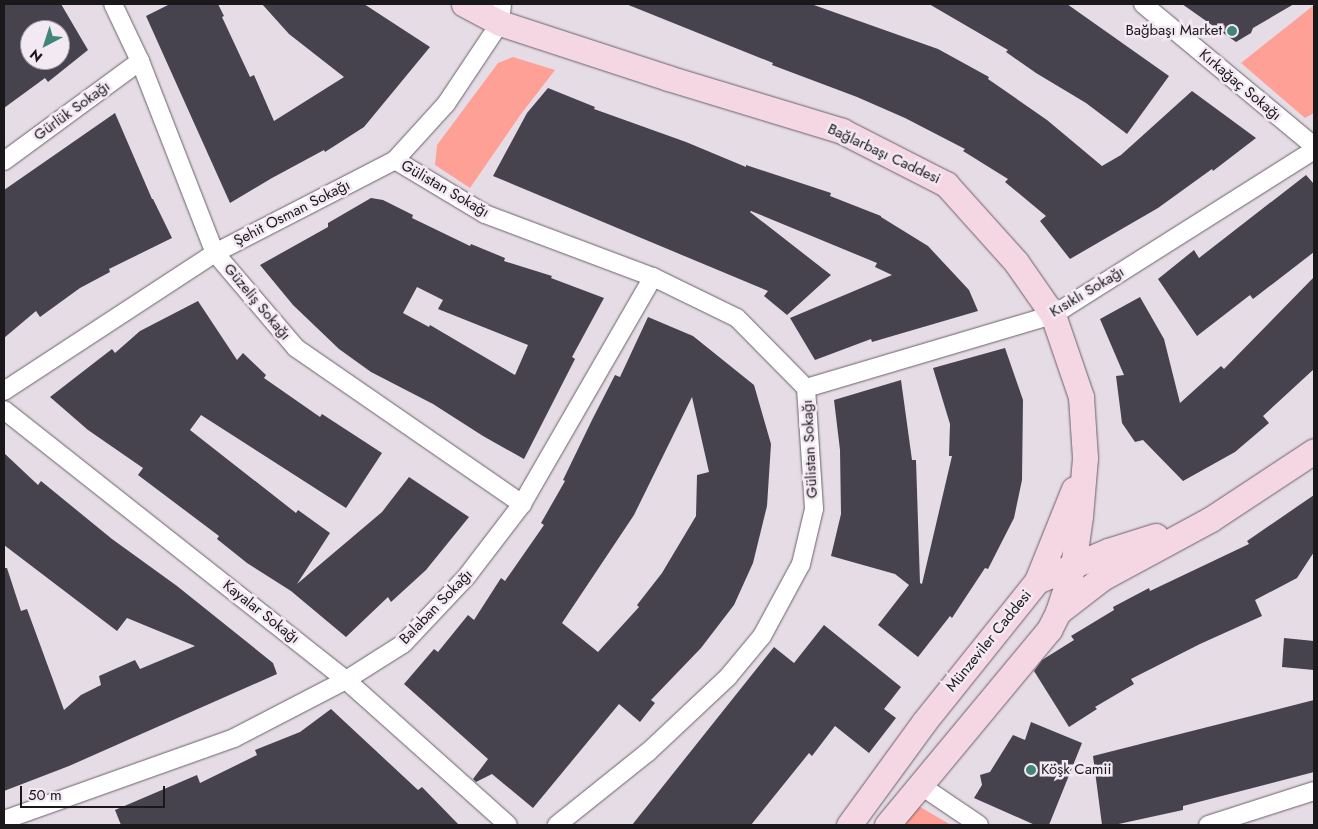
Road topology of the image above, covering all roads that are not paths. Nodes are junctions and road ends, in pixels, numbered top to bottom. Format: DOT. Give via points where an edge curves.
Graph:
graph roads {
  1 [pos="113,4"];
  2 [pos="464,4"];
  3 [pos="1143,4"];
  4 [pos="501,13"];
  5 [pos="140,60"];
  6 [pos="1314,146"];
  7 [pos="1314,150"];
  8 [pos="395,160"];
  9 [pos="4,161"];
  10 [pos="215,253"];
  11 [pos="653,277"];
  12 [pos="1053,315"];
  13 [pos="806,388"];
  14 [pos="4,391"];
  15 [pos="4,410"];
  16 [pos="1314,451"];
  17 [pos="1085,458"];
  18 [pos="522,504"];
  19 [pos="1080,516"];
  20 [pos="1211,518"];
  21 [pos="1108,551"];
  22 [pos="1073,566"];
  23 [pos="1037,581"];
  24 [pos="1058,612"];
  25 [pos="346,680"];
  26 [pos="920,785"];
  27 [pos="1314,791"];
  28 [pos="4,820"];
  29 [pos="508,825"];
  30 [pos="557,825"];
  31 [pos="849,825"];
  32 [pos="887,825"];
  33 [pos="979,825"];
  34 [pos="1208,825"];
  1 -- 5 [label="street, Güzeliş Sokağı"];
  2 -- 4 [label="main road, Bağlarbaşı Caddesi"];
  3 -- 6 [label="street, Kırkağaç Sokağı"];
  4 -- 8 [label="street, Şehit Osman Sokağı" via="446,104"];
  4 -- 12 [label="main road, Bağlarbaşı Caddesi" via="668,78 842,131 946,184 1016,262"];
  5 -- 9 [label="street, Gürlük Sokağı"];
  5 -- 10 [label="street, Güzeliş Sokağı"];
  7 -- 12 [label="street, Kısıklı Sokağı"];
  8 -- 10 [label="street, Şehit Osman Sokağı"];
  8 -- 11 [label="street, Gülistan Sokağı" via="485,214"];
  10 -- 14 [label="street, Şehit Osman Sokağı"];
  10 -- 18 [label="street, Güzeliş Sokağı" via="296,348"];
  11 -- 13 [label="street, Gülistan Sokağı" via="737,318"];
  11 -- 18 [label="street, Balaban Sokağı"];
  12 -- 13 [label="street, Kısıklı Sokağı"];
  12 -- 17 [label="main road, Bağlarbaşı Caddesi" via="1081,397"];
  13 -- 30 [label="street, Gülistan Sokağı" via="814,509 801,564 762,636 728,677 655,745"];
  15 -- 25 [label="street, Kayalar Sokağı"];
  16 -- 20 [label="main road, Münzeviler Caddesi"];
  17 -- 19 [label="main road, Bağlarbaşı Caddesi"];
  17 -- 23 [label="main road, Bağlarbaşı Caddesi"];
  18 -- 25 [label="street, Balaban Sokağı" via="467,576 403,644"];
  19 -- 21 [label="main road, Bağlarbaşı Caddesi" via="1092,542"];
  19 -- 22 [label="main road, Bağlarbaşı Caddesi"];
  20 -- 21 [label="main road, Münzeviler Caddesi"];
  20 -- 24 [label="main road, Münzeviler Caddesi" via="1102,578"];
  21 -- 22 [label="main road, Münzeviler Caddesi"];
  22 -- 23 [label="main road, Münzeviler Caddesi"];
  22 -- 24 [label="main road, Bağlarbaşı Caddesi"];
  23 -- 24 [label="main road"];
  23 -- 31 [label="main road, Münzeviler Caddesi" via="924,722"];
  24 -- 26 [label="main road, Münzeviler Caddesi" via="1049,630"];
  25 -- 28 [label="street, Balaban Sokağı" via="234,738"];
  25 -- 29 [label="street, Kayalar Sokağı"];
  26 -- 32 [label="main road, Münzeviler Caddesi"];
  26 -- 33 [label="street"];
  27 -- 34 [label="street"];
}
